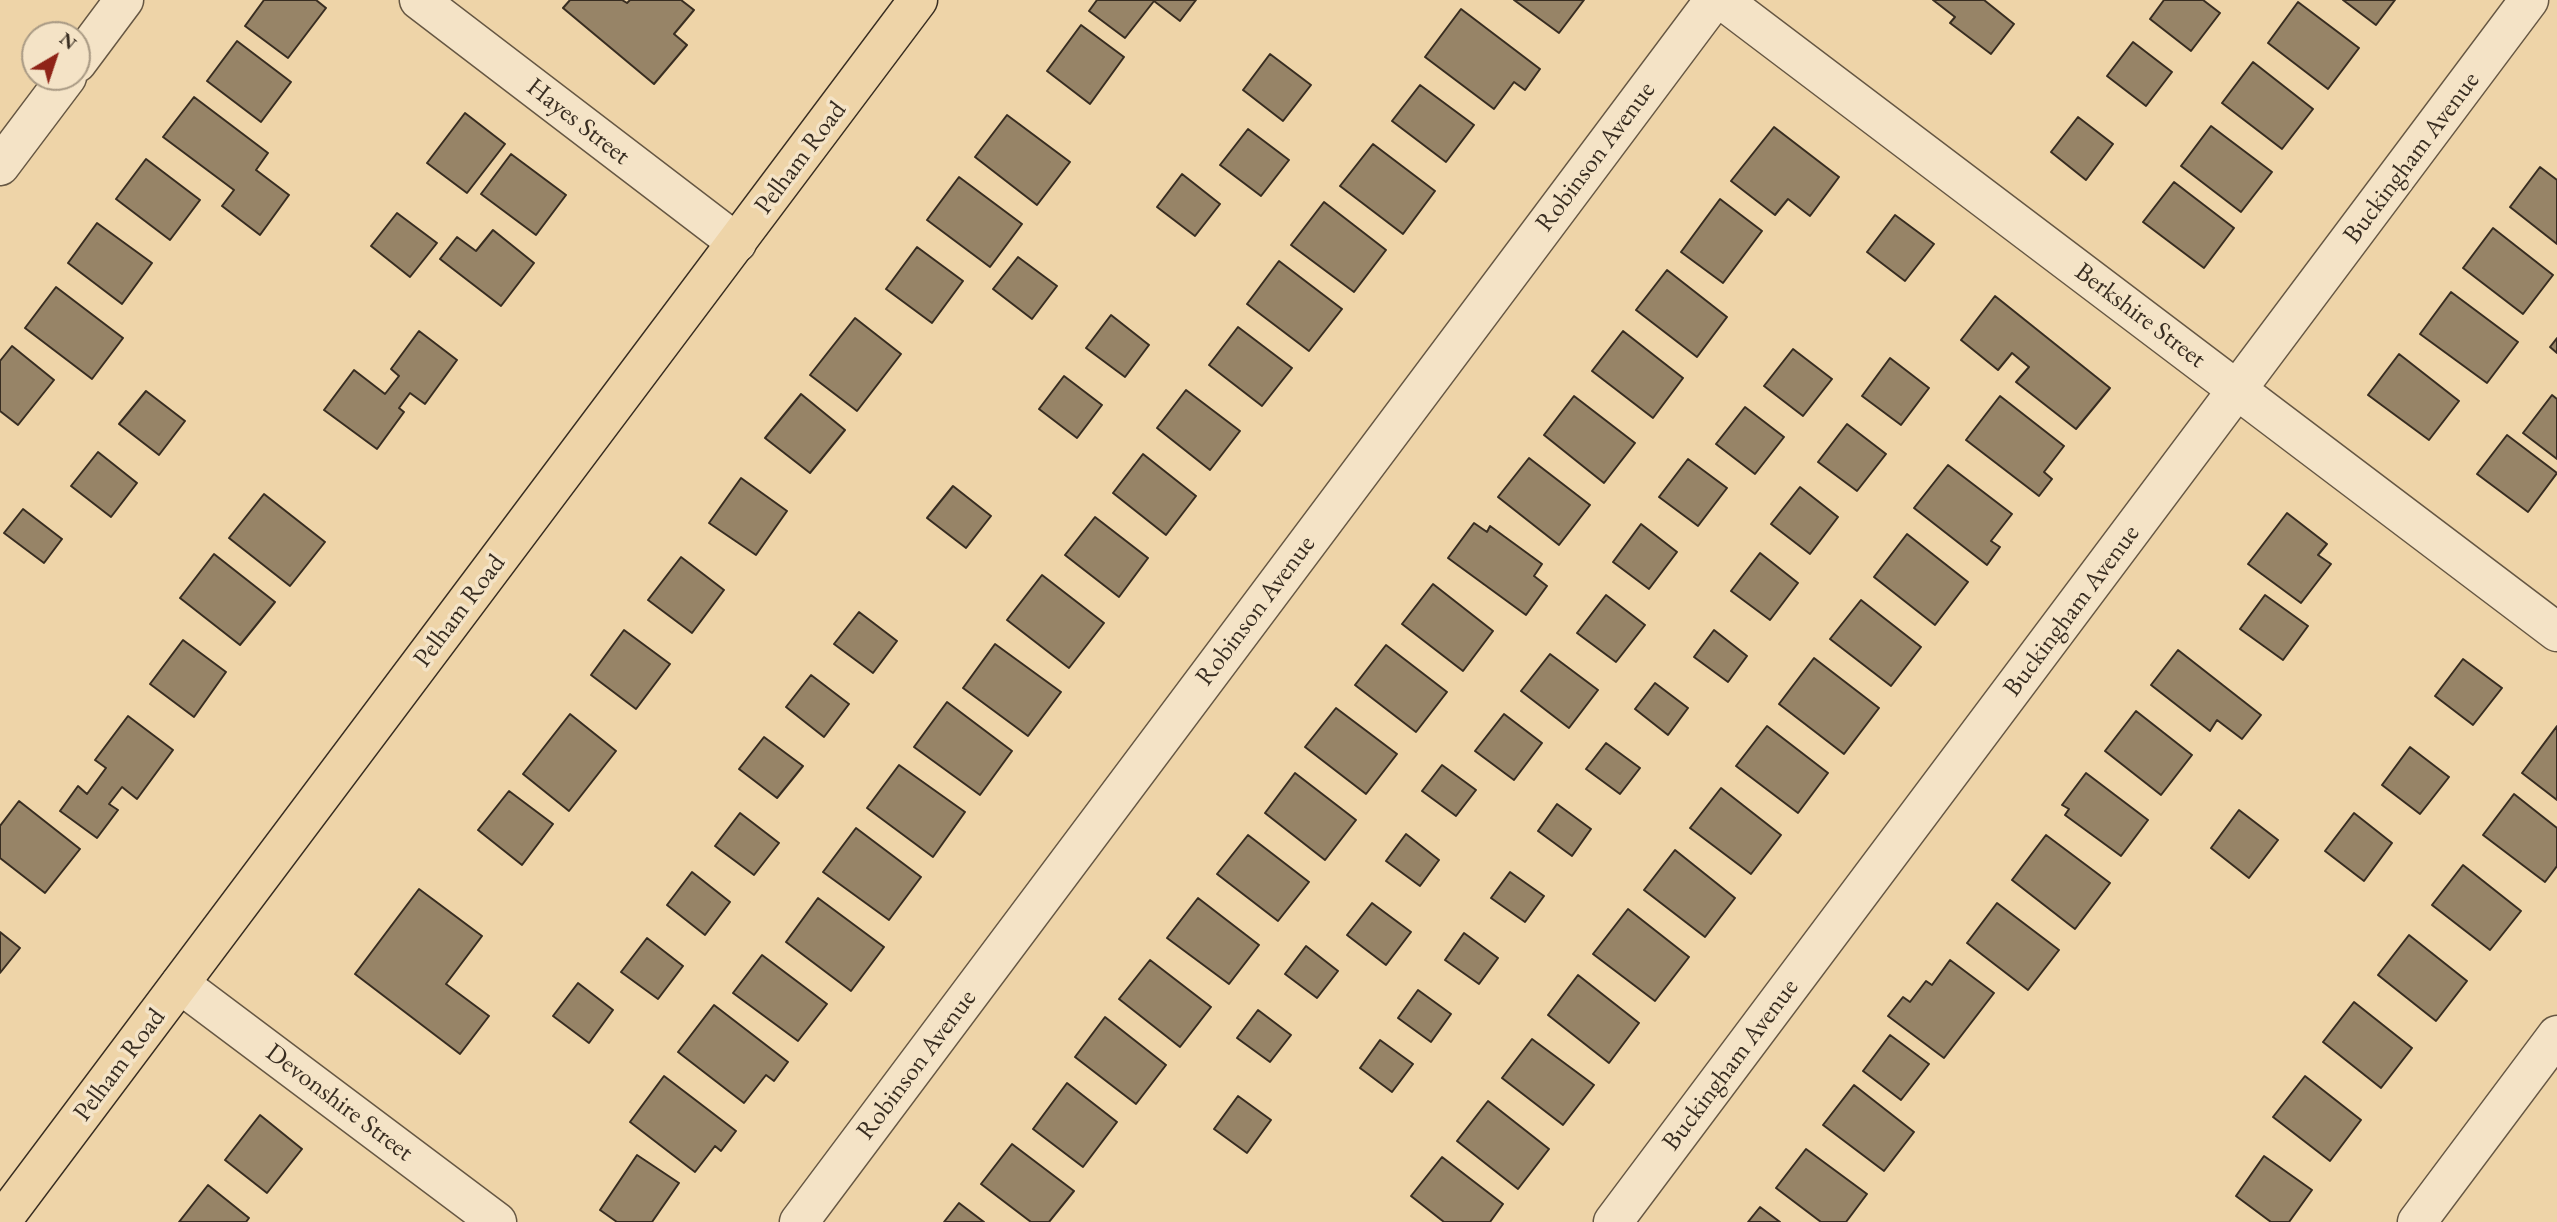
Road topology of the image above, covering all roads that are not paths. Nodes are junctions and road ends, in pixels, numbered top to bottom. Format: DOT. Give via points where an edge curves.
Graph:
graph roads {
  1 [pos="124,0"];
  2 [pos="419,0"];
  3 [pos="919,0"];
  4 [pos="1714,0"];
  5 [pos="1722,0"];
  6 [pos="2529,0"];
  7 [pos="91,44"];
  8 [pos="56,91"];
  9 [pos="0,166"];
  10 [pos="737,243"];
  11 [pos="2238,391"];
  12 [pos="2557,632"];
  13 [pos="180,984"];
  14 [pos="2557,1035"];
  15 [pos="1,1222"];
  16 [pos="497,1222"];
  17 [pos="799,1222"];
  18 [pos="1614,1222"];
  19 [pos="2417,1222"];
  1 -- 7 [label="street"];
  2 -- 10 [label="street, Hayes Street"];
  3 -- 10 [label="main road, Pelham Road"];
  4 -- 17 [label="street, Robinson Avenue"];
  5 -- 11 [label="street, Berkshire Street"];
  6 -- 11 [label="street, Buckingham Avenue"];
  8 -- 9 [label="street"];
  10 -- 13 [label="main road, Pelham Road"];
  11 -- 12 [label="street, Berkshire Street"];
  11 -- 18 [label="street, Buckingham Avenue"];
  13 -- 15 [label="main road, Pelham Road"];
  13 -- 16 [label="street, Devonshire Street"];
  14 -- 19 [label="street"];
}
